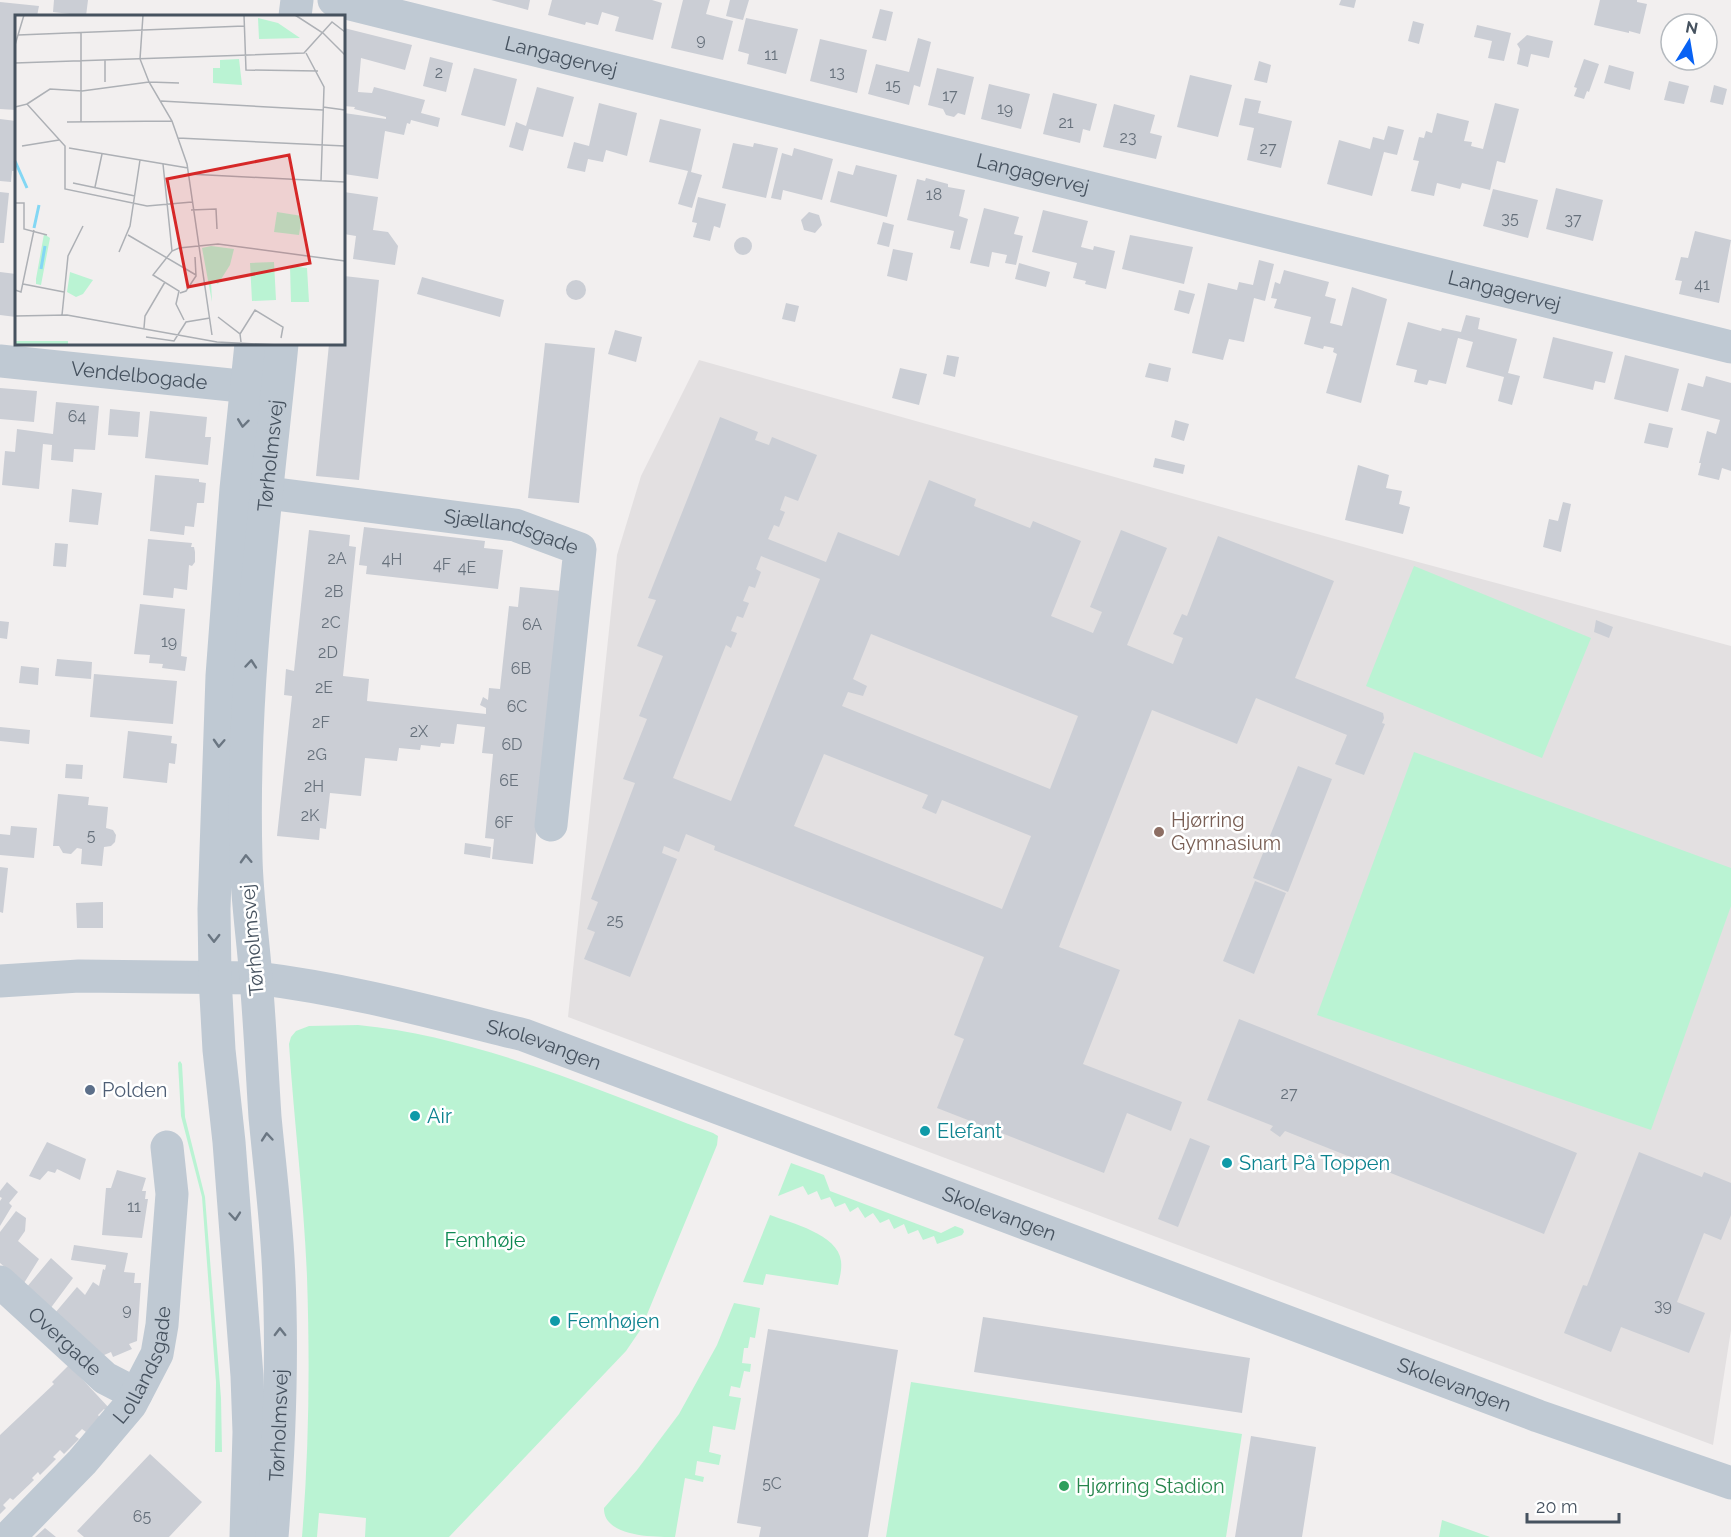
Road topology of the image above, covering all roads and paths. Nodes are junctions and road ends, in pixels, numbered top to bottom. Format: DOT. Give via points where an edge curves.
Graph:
graph roads {
  1 [pos="297,0"];
  2 [pos="334,0"];
  3 [pos="295,15"];
  4 [pos="251,345"];
  5 [pos="282,345"];
  6 [pos="1731,347"];
  7 [pos="0,361"];
  8 [pos="262,388"];
  9 [pos="251,491"];
  10 [pos="551,825"];
  11 [pos="215,977"];
  12 [pos="256,978"];
  13 [pos="0,981"];
  14 [pos="167,1147"];
  15 [pos="0,1282"];
  16 [pos="136,1394"];
  17 [pos="1731,1483"];
  18 [pos="9,1537"];
  19 [pos="246,1537"];
  20 [pos="272,1537"];
  1 -- 3 [label="street"];
  2 -- 6 [label="street, Langagervej"];
  4 -- 8 [label="street, Tørholmsvej"];
  5 -- 8 [label="street, Tørholmsvej"];
  7 -- 8 [label="street, Vendelbogade"];
  8 -- 9 [label="street, Tørholmsvej"];
  9 -- 10 [label="street, Sjællandsgade" via="515,525 580,549"];
  9 -- 11 [label="street, Tørholmsvej, one-way" via="222,676"];
  12 -- 9 [label="street, Tørholmsvej, one-way" via="248,900 245,762 250,678"];
  11 -- 12 [label="street"];
  11 -- 13 [label="street" via="79,976"];
  11 -- 19 [label="street, Tørholmsvej, one-way" via="247,1365"];
  12 -- 17 [label="street, Skolevangen" via="330,988 524,1035 1548,1420"];
  20 -- 12 [label="street, Tørholmsvej, one-way" via="280,1434 279,1308"];
  14 -- 16 [label="street, Lollandsgade" via="172,1194 161,1341"];
  15 -- 16 [label="street, Overgade" via="105,1378"];
  16 -- 18 [label="street, Lollandsgade" via="82,1462"];
}
